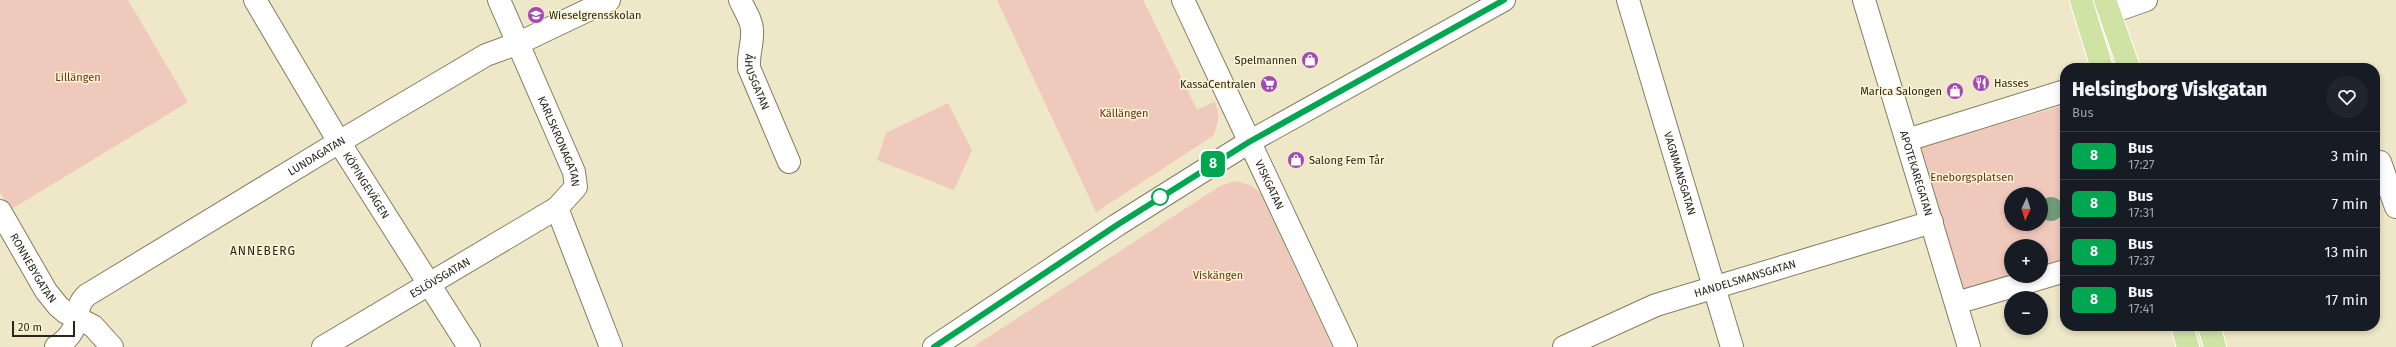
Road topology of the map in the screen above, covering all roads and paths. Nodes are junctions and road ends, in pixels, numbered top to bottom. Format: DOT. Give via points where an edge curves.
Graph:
graph roads {
  1 [pos="255,0"];
  2 [pos="499,0"];
  3 [pos="609,0"];
  4 [pos="740,0"];
  5 [pos="1183,0"];
  6 [pos="1504,0"];
  7 [pos="1628,0"];
  8 [pos="1864,0"];
  9 [pos="2081,0"];
  10 [pos="2146,0"];
  11 [pos="2107,7"];
  12 [pos="519,43"];
  13 [pos="2100,63"];
  14 [pos="2127,63"];
  15 [pos="2060,93"];
  16 [pos="1907,140"];
  17 [pos="338,142"];
  18 [pos="1249,142"];
  19 [pos="2384,161"];
  20 [pos="789,162"];
  21 [pos="2396,207"];
  22 [pos="558,208"];
  23 [pos="0,211"];
  24 [pos="1932,222"];
  25 [pos="2060,272"];
  26 [pos="428,284"];
  27 [pos="1714,286"];
  28 [pos="1956,303"];
  29 [pos="78,319"];
  30 [pos="2183,331"];
  31 [pos="2210,331"];
  32 [pos="56,347"];
  33 [pos="112,347"];
  34 [pos="323,347"];
  35 [pos="469,347"];
  36 [pos="611,347"];
  37 [pos="934,347"];
  38 [pos="1346,347"];
  39 [pos="1564,347"];
  40 [pos="1732,347"];
  41 [pos="1969,347"];
  42 [pos="2188,347"];
  43 [pos="2215,347"];
  1 -- 17 [label="street, KÖPINGEVÄGEN"];
  2 -- 12 [label="street, KARLSKRONAGATAN"];
  3 -- 12 [label="street, LUNDAGATAN"];
  4 -- 20 [label="street, ÅHUSGATAN" via="753,28 748,54 749,68"];
  5 -- 18 [label="street, VISKGATAN"];
  6 -- 18 [label="street"];
  7 -- 27 [label="street, VAGNMANSGATAN"];
  8 -- 16 [label="street, APOTEKAREGATAN"];
  9 -- 13 [label="main road"];
  10 -- 11 [label="street"];
  11 -- 14 [label="main road"];
  12 -- 17 [label="street, LUNDAGATAN" via="486,56"];
  12 -- 22 [label="street, KARLSKRONAGATAN" via="574,172 576,187"];
  15 -- 16 [label="street"];
  16 -- 24 [label="street, APOTEKAREGATAN"];
  17 -- 26 [label="street, KÖPINGEVÄGEN"];
  17 -- 29 [label="street, LUNDAGATAN" via="87,295 81,301"];
  18 -- 37 [label="street" via="1117,225"];
  18 -- 38 [label="street, VISKGATAN"];
  19 -- 21 [label="street"];
  22 -- 26 [label="street, ESLÖVSGATAN"];
  22 -- 36 [label="street"];
  23 -- 29 [label="street, RONNEBYGATAN" via="46,291 58,306"];
  24 -- 27 [label="street, HANDELSMANSGATAN"];
  24 -- 28 [label="street, APOTEKAREGATAN"];
  25 -- 28 [label="street"];
  26 -- 34 [label="street, ESLÖVSGATAN"];
  26 -- 35 [label="street, KÖPINGEVÄGEN"];
  27 -- 39 [label="street, HANDELSMANSGATAN" via="1656,305"];
  27 -- 40 [label="street, VAGNMANSGATAN"];
  28 -- 41 [label="street, APOTEKAREGATAN"];
  29 -- 32 [label="street, LUNDAGATAN" via="70,336"];
  29 -- 33 [label="street, RONNEBYGATAN" via="93,326"];
  30 -- 42 [label="main road"];
  31 -- 43 [label="main road"];
}
